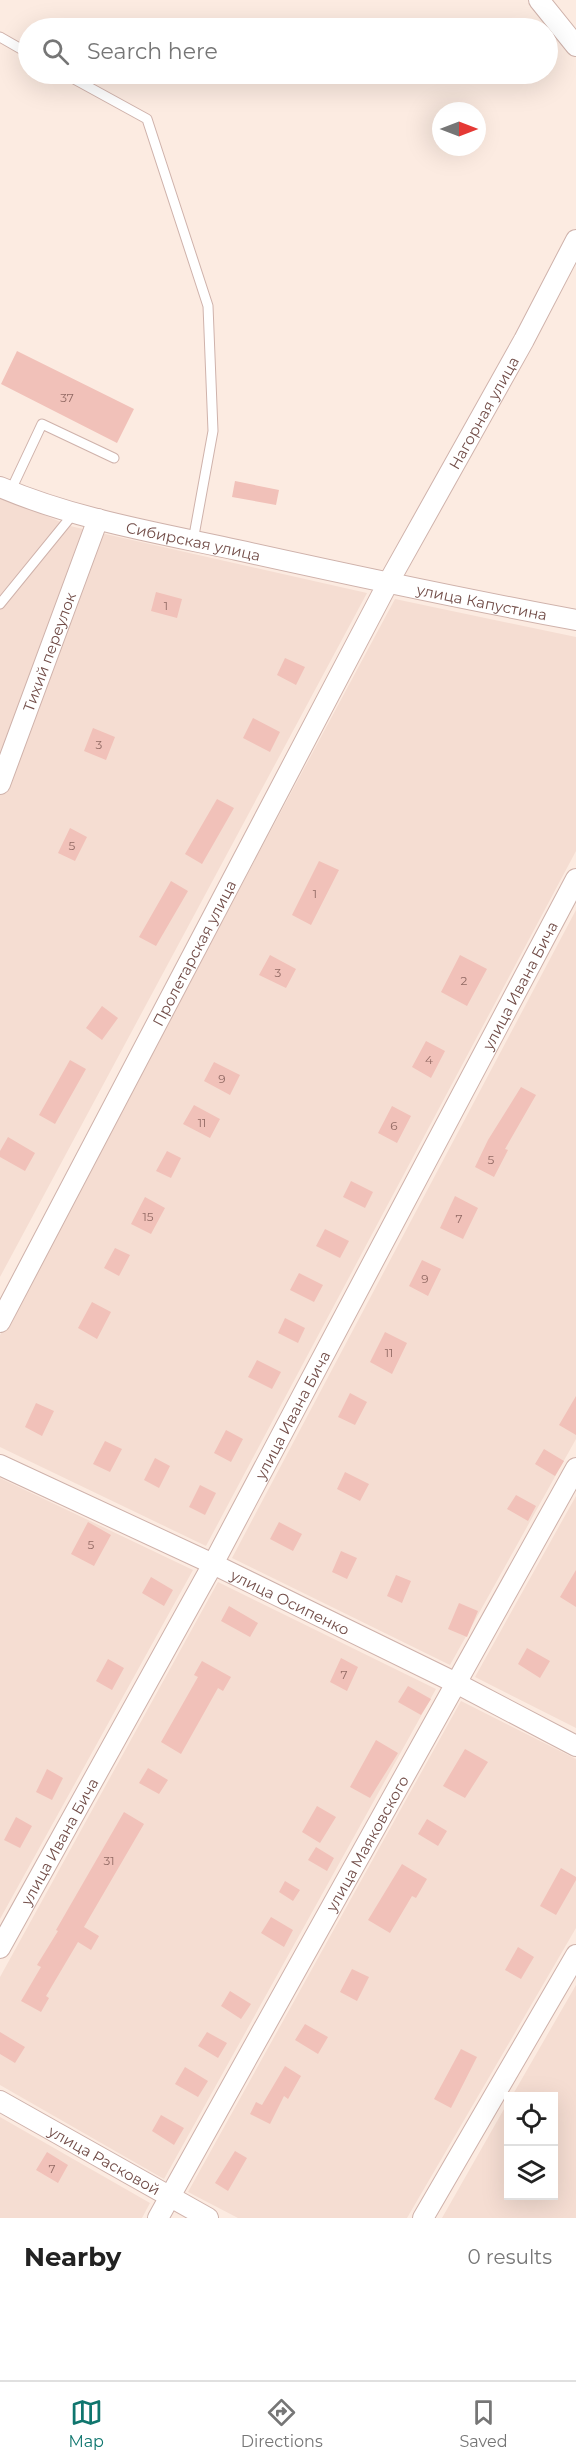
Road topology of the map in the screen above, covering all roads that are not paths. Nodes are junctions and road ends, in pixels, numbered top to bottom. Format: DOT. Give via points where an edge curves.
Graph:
graph roads {
  1 [pos="539,0"];
  2 [pos="553,18"];
  3 [pos="558,24"];
  4 [pos="0,37"];
  5 [pos="576,46"];
  6 [pos="18,47"];
  7 [pos="83,84"];
  8 [pos="576,240"];
  9 [pos="114,458"];
  10 [pos="5,489"];
  11 [pos="74,513"];
  12 [pos="98,519"];
  13 [pos="193,541"];
  14 [pos="388,583"];
  15 [pos="0,603"];
  16 [pos="576,620"];
  17 [pos="0,784"];
  18 [pos="576,879"];
  19 [pos="0,1322"];
  20 [pos="0,1465"];
  21 [pos="576,1468"];
  22 [pos="213,1564"];
  23 [pos="456,1683"];
  24 [pos="576,1746"];
  25 [pos="0,1948"];
  26 [pos="576,1955"];
  27 [pos="0,2101"];
  28 [pos="169,2198"];
  29 [pos="158,2218"];
  30 [pos="208,2218"];
  31 [pos="423,2218"];
  1 -- 2 [label="street"];
  3 -- 5 [label="street"];
  4 -- 6 [label="lane"];
  7 -- 13 [label="lane" via="147,119 208,306 213,431"];
  8 -- 14 [label="street, Нагорная улица"];
  9 -- 10 [label="lane" via="42,424"];
  10 -- 11 [label="street, Сибирская улица"];
  11 -- 12 [label="street, Сибирская улица"];
  11 -- 15 [label="lane"];
  12 -- 13 [label="street, Сибирская улица"];
  12 -- 17 [label="street, Тихий переулок"];
  13 -- 14 [label="street, Сибирская улица"];
  14 -- 16 [label="street, улица Капустина"];
  14 -- 19 [label="street, Пролетарская улица"];
  18 -- 22 [label="street, улица Ивана Бича"];
  20 -- 22 [label="street, улица Осипенко"];
  21 -- 23 [label="street, улица Маяковского"];
  22 -- 23 [label="street, улица Осипенко"];
  22 -- 25 [label="street, улица Ивана Бича"];
  23 -- 24 [label="street, улица Осипенко"];
  23 -- 28 [label="street, улица Маяковского"];
  26 -- 31 [label="street"];
  27 -- 28 [label="street, улица Расковой"];
  28 -- 29 [label="street, улица Маяковского"];
  28 -- 30 [label="street, улица Расковой"];
}
